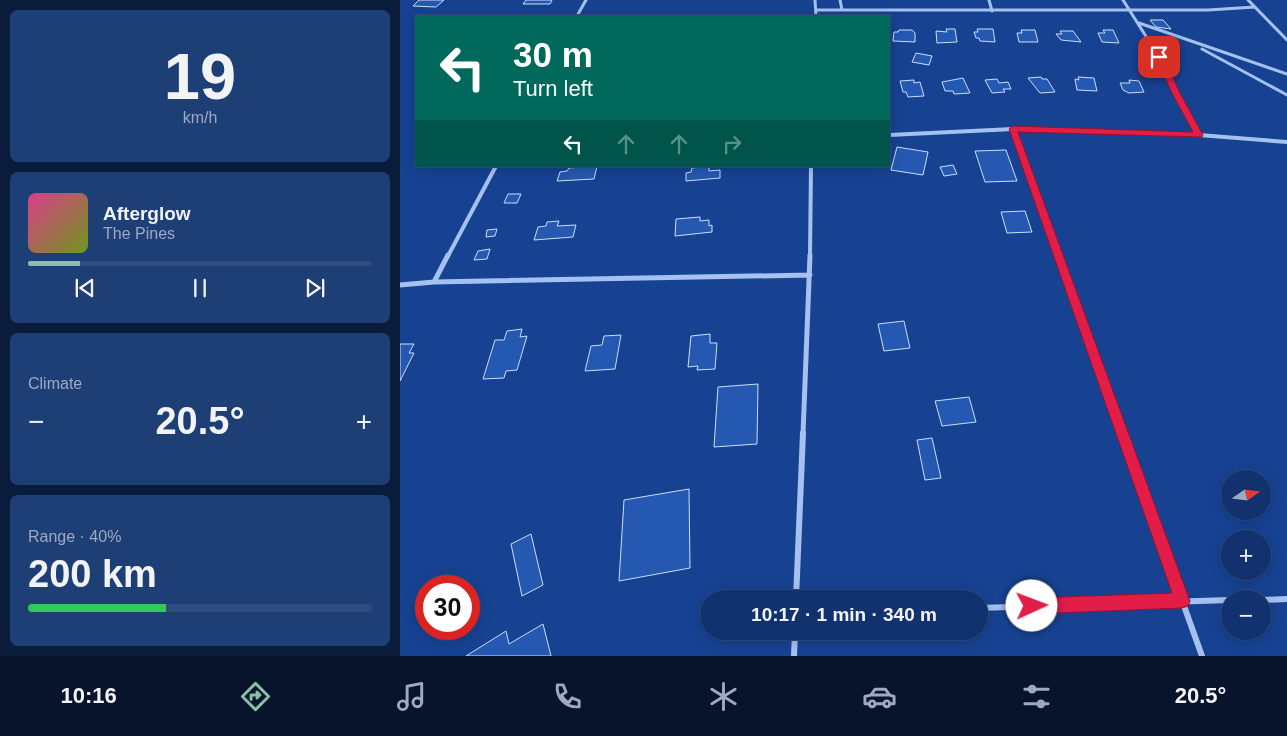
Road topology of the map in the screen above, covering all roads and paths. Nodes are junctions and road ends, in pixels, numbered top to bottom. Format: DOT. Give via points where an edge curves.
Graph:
graph roads {
  1 [pos="586,0"];
  2 [pos="815,0"];
  3 [pos="840,0"];
  4 [pos="989,0"];
  5 [pos="1123,0"];
  6 [pos="1248,0"];
  7 [pos="1255,7"];
  8 [pos="816,10"];
  9 [pos="842,10"];
  10 [pos="1129,10"];
  11 [pos="992,11"];
  12 [pos="578,15"];
  13 [pos="816,15"];
  14 [pos="1139,23"];
  15 [pos="1287,40"];
  16 [pos="1195,45"];
  17 [pos="1287,74"];
  18 [pos="1287,95"];
  19 [pos="1013,129"];
  20 [pos="890,134"];
  21 [pos="1199,135"];
  22 [pos="1287,142"];
  23 [pos="495,167"];
  24 [pos="811,167"];
  25 [pos="810,275"];
  26 [pos="434,282"];
  27 [pos="400,286"];
  28 [pos="796,590"];
  29 [pos="1287,599"];
  30 [pos="1221,600"];
  31 [pos="1271,600"];
  32 [pos="1182,601"];
  33 [pos="988,608"];
  34 [pos="795,640"];
  35 [pos="794,656"];
  36 [pos="1202,656"];
  1 -- 12 [label="street"];
  2 -- 8 [label="street"];
  3 -- 9 [label="street"];
  4 -- 11 [label="street"];
  5 -- 10 [label="street"];
  6 -- 7 [label="street"];
  7 -- 10 [label="street"];
  7 -- 15 [label="street"];
  8 -- 9 [label="street"];
  8 -- 13 [label="street"];
  9 -- 11 [label="street"];
  10 -- 11 [label="street"];
  10 -- 14 [label="street"];
  14 -- 16 [label="street"];
  14 -- 21 [label="street"];
  16 -- 17 [label="street"];
  16 -- 18 [label="street"];
  19 -- 20 [label="street"];
  19 -- 21 [label="street"];
  19 -- 32 [label="street"];
  21 -- 22 [label="street"];
  23 -- 26 [label="street"];
  24 -- 25 [label="street"];
  25 -- 26 [label="street"];
  25 -- 28 [label="street"];
  26 -- 27 [label="street"];
  29 -- 31 [label="street"];
  30 -- 32 [label="street"];
  32 -- 33 [label="street"];
  32 -- 36 [label="street"];
  34 -- 35 [label="street"];
}
